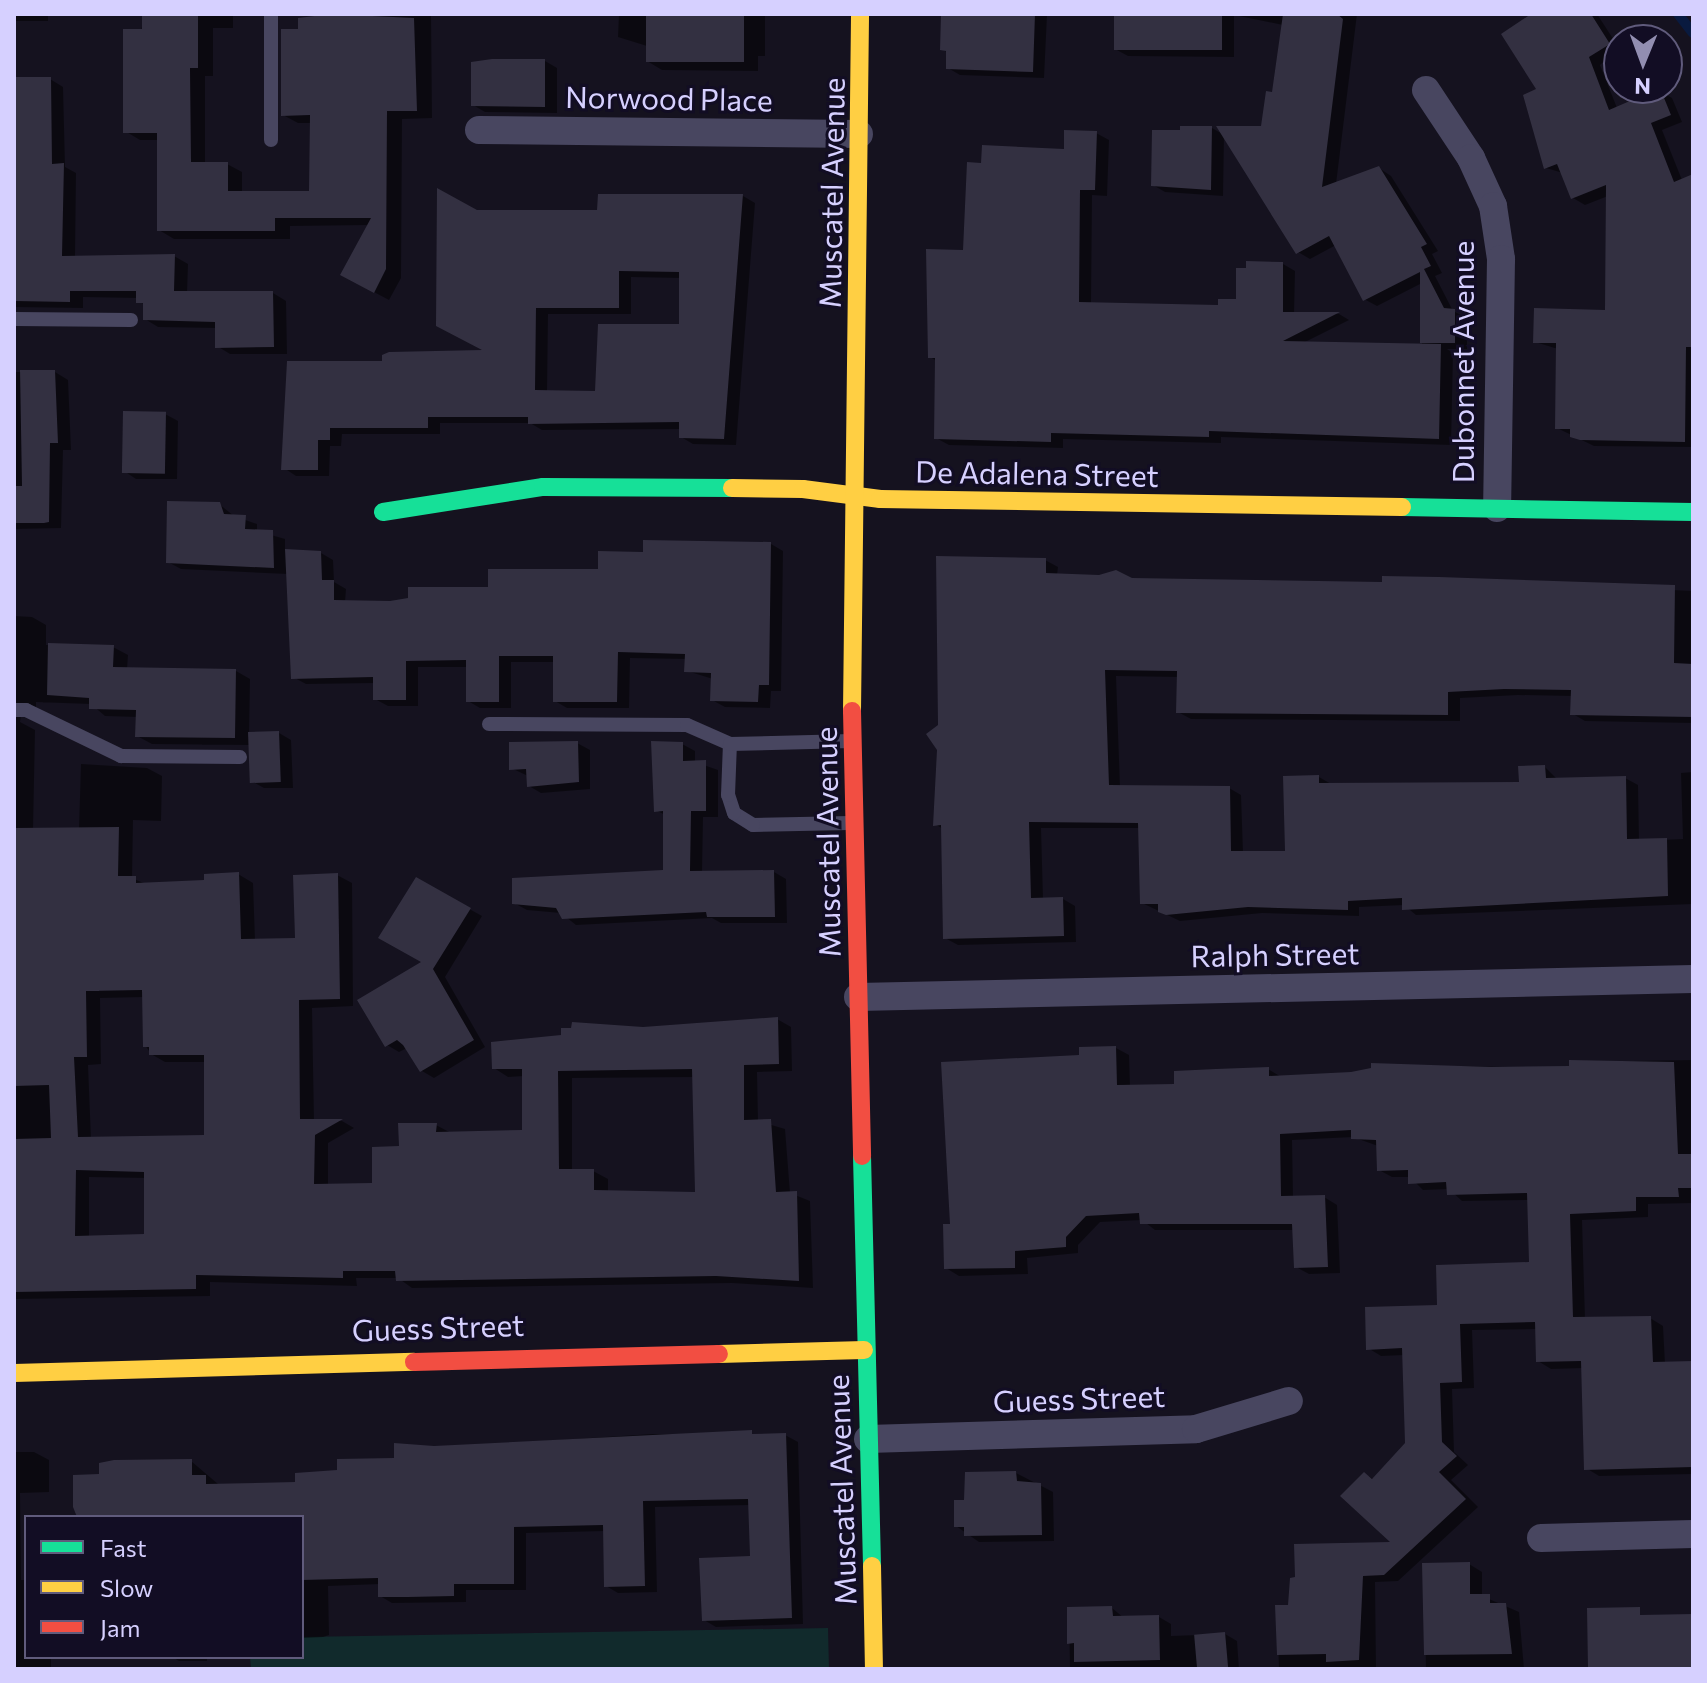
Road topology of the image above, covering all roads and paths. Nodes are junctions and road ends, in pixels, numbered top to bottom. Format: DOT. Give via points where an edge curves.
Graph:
graph roads {
  1 [pos="271,14"];
  2 [pos="860,14"];
  3 [pos="1426,90"];
  4 [pos="479,130"];
  5 [pos="859,134"];
  6 [pos="271,140"];
  7 [pos="14,319"];
  8 [pos="131,320"];
  9 [pos="855,495"];
  10 [pos="1497,508"];
  11 [pos="383,512"];
  12 [pos="1693,512"];
  13 [pos="14,710"];
  14 [pos="489,724"];
  15 [pos="852,741"];
  16 [pos="730,744"];
  17 [pos="240,757"];
  18 [pos="854,823"];
  19 [pos="1693,979"];
  20 [pos="858,997"];
  21 [pos="864,1350"];
  22 [pos="14,1373"];
  23 [pos="1289,1401"];
  24 [pos="868,1439"];
  25 [pos="1693,1534"];
  26 [pos="1541,1538"];
  27 [pos="874,1669"];
  1 -- 6 [label="lane"];
  2 -- 5 [label="street, Muscatel Avenue"];
  3 -- 10 [label="street, Dubonnet Avenue" via="1471,158 1493,206 1501,259"];
  4 -- 5 [label="street, Norwood Place"];
  5 -- 9 [label="street, Muscatel Avenue"];
  7 -- 8 [label="lane"];
  9 -- 10 [label="street, De Adalena Street"];
  9 -- 11 [label="street, De Adalena Street" via="803,489 543,487"];
  9 -- 15 [label="street, Muscatel Avenue"];
  10 -- 12 [label="street, De Adalena Street"];
  13 -- 17 [label="lane" via="26,710 121,756"];
  14 -- 16 [label="lane" via="687,725"];
  15 -- 16 [label="lane"];
  15 -- 18 [label="street, Muscatel Avenue"];
  16 -- 18 [label="lane" via="728,795 734,813 753,825 779,829"];
  18 -- 20 [label="street, Muscatel Avenue"];
  19 -- 20 [label="street, Ralph Street"];
  20 -- 21 [label="street, Muscatel Avenue"];
  21 -- 22 [label="street, Guess Street"];
  21 -- 24 [label="street, Muscatel Avenue"];
  23 -- 24 [label="street, Guess Street" via="1196,1429"];
  24 -- 27 [label="street, Muscatel Avenue"];
  25 -- 26 [label="street"];
}
